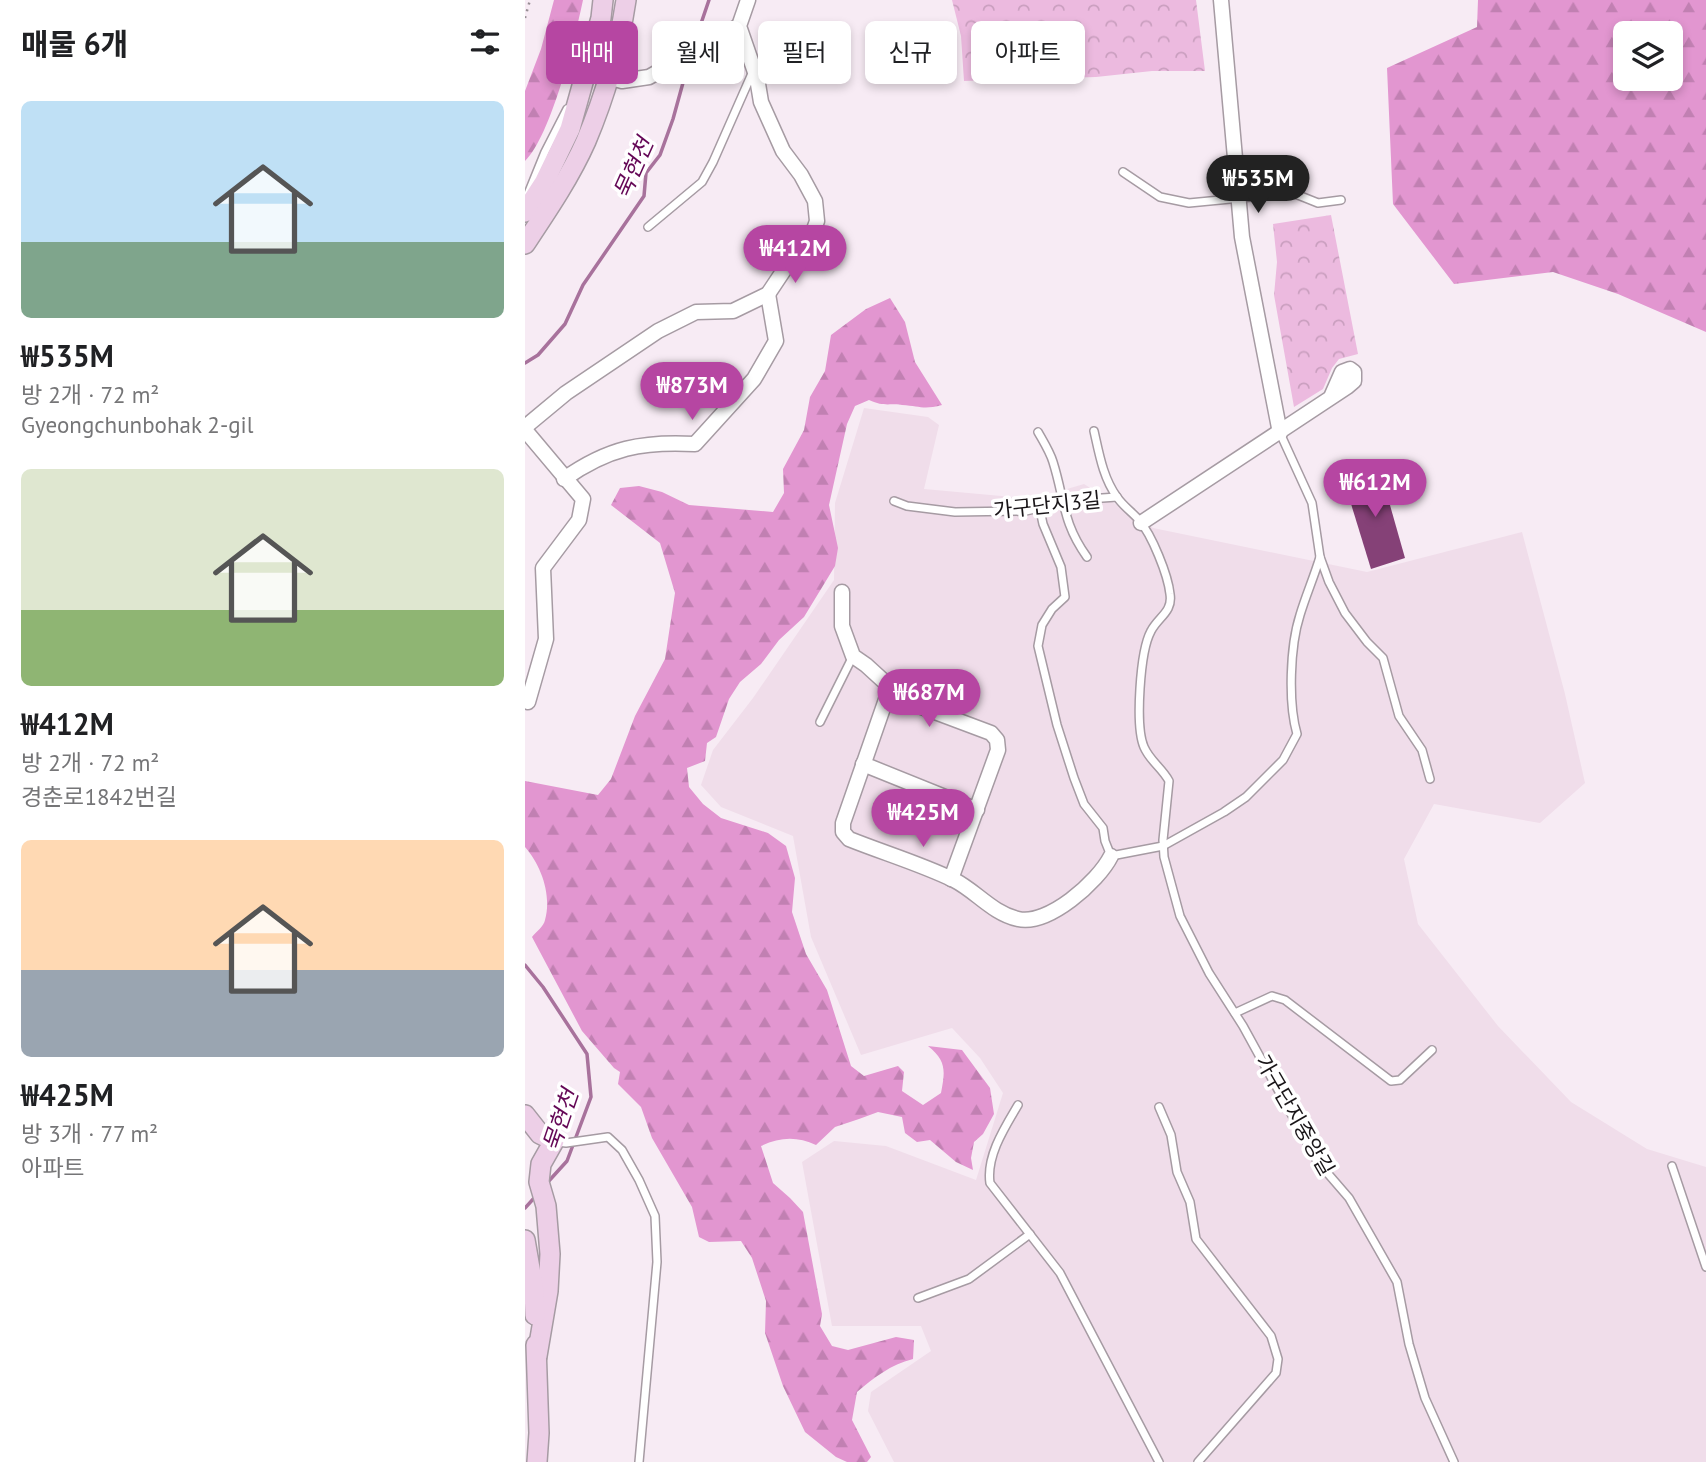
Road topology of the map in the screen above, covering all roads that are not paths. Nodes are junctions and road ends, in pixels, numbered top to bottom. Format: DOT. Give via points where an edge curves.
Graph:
graph roads {
  1 [pos="603,0"];
  2 [pos="626,0"];
  3 [pos="748,0"];
  4 [pos="1221,0"];
  5 [pos="600,21"];
  6 [pos="624,21"];
  7 [pos="741,21"];
  8 [pos="744,40"];
  9 [pos="754,69"];
  10 [pos="580,84"];
  11 [pos="583,84"];
  12 [pos="606,84"];
  13 [pos="1123,172"];
  14 [pos="1238,197"];
  15 [pos="1341,200"];
  16 [pos="525,205"];
  17 [pos="525,212"];
  18 [pos="648,227"];
  19 [pos="525,244"];
  20 [pos="768,293"];
  21 [pos="1332,397"];
  22 [pos="525,428"];
  23 [pos="1094,431"];
  24 [pos="1038,432"];
  25 [pos="1280,433"];
  26 [pos="564,479"];
  27 [pos="1117,497"];
  28 [pos="894,501"];
  29 [pos="1062,504"];
  30 [pos="1040,510"];
  31 [pos="1142,523"];
  32 [pos="1087,557"];
  33 [pos="1319,558"];
  34 [pos="842,592"];
  35 [pos="853,656"];
  36 [pos="890,688"];
  37 [pos="528,702"];
  38 [pos="820,722"];
  39 [pos="863,764"];
  40 [pos="1430,779"];
  41 [pos="977,810"];
  42 [pos="1163,846"];
  43 [pos="1111,856"];
  44 [pos="951,879"];
  45 [pos="1235,1013"];
  46 [pos="1432,1050"];
  47 [pos="1019,1105"];
  48 [pos="1159,1107"];
  49 [pos="525,1115"];
  50 [pos="560,1142"];
  51 [pos="1672,1166"];
  52 [pos="1030,1234"];
  53 [pos="525,1241"];
  54 [pos="1706,1267"];
  55 [pos="918,1298"];
  56 [pos="537,1356"];
  57 [pos="537,1462"];
  58 [pos="639,1462"];
  59 [pos="1159,1462"];
  60 [pos="1198,1462"];
  61 [pos="1454,1462"];
  1 -- 5 [label="street"];
  2 -- 6 [label="street"];
  3 -- 7 [label="street"];
  4 -- 14 [label="street"];
  8 -- 9 [label="street"];
  9 -- 18 [label="lane" via="702,182"];
  9 -- 20 [label="street" via="761,102 783,150 815,201 817,221 812,235"];
  10 -- 16 [label="lane" via="545,152"];
  11 -- 17 [label="street" via="570,129"];
  12 -- 19 [label="street" via="586,141"];
  13 -- 14 [label="lane" via="1160,197 1189,203"];
  14 -- 15 [label="lane" via="1293,193 1318,203"];
  14 -- 25 [label="street"];
  20 -- 22 [label="street" via="733,310 696,312 658,331 566,393"];
  20 -- 26 [label="street" via="776,341 754,379 695,444 659,442 611,453 589,461"];
  21 -- 25 [label="street"];
  22 -- 26 [label="street"];
  23 -- 27 [label="lane"];
  24 -- 29 [label="lane" via="1053,460"];
  25 -- 31 [label="street"];
  25 -- 33 [label="lane" via="1312,503"];
  26 -- 37 [label="street" via="583,499 579,520 543,568 546,639"];
  27 -- 29 [label="lane, 가구단지3길"];
  27 -- 31 [label="lane"];
  28 -- 30 [label="lane, 가구단지3길" via="955,512"];
  29 -- 30 [label="lane, 가구단지3길"];
  29 -- 32 [label="lane" via="1073,537"];
  30 -- 43 [label="lane" via="1061,567 1065,597 1042,625 1038,646 1056,726 1074,778 1091,816 1103,828"];
  31 -- 42 [label="lane, 가구단지중앙길" via="1171,597 1168,611 1150,632 1141,675 1139,721 1145,751 1169,781"];
  33 -- 40 [label="lane" via="1345,613 1383,658 1399,716 1422,750"];
  33 -- 42 [label="lane" via="1292,653 1291,714 1297,734 1293,743 1283,760 1246,797"];
  34 -- 35 [label="street" via="842,626"];
  35 -- 36 [label="street"];
  35 -- 38 [label="lane"];
  36 -- 39 [label="street"];
  36 -- 41 [label="street" via="919,706 991,733 997,740 998,750"];
  39 -- 41 [label="street"];
  39 -- 44 [label="street" via="843,832 849,839"];
  41 -- 44 [label="street"];
  42 -- 43 [label="lane"];
  42 -- 45 [label="lane, 가구단지중앙길" via="1180,916"];
  43 -- 44 [label="street" via="1081,890 1039,918 1019,919 984,903"];
  45 -- 46 [label="lane" via="1272,996 1285,1000 1391,1081 1399,1080"];
  45 -- 61 [label="lane, 가구단지중앙길" via="1317,1161 1349,1198 1397,1282 1425,1398"];
  47 -- 52 [label="lane" via="1001,1136 989,1171 991,1183"];
  48 -- 60 [label="lane" via="1190,1202 1196,1239 1271,1336 1277,1359 1276,1373"];
  49 -- 50 [label="street" via="540,1134"];
  50 -- 56 [label="street" via="541,1164 539,1182 547,1206 550,1254"];
  50 -- 58 [label="lane" via="608,1137 622,1150 655,1216 657,1262"];
  51 -- 54 [label="lane"];
  52 -- 55 [label="lane" via="969,1279"];
  52 -- 59 [label="lane" via="1060,1273"];
  53 -- 56 [label="street" via="534,1291"];
  56 -- 57 [label="street"];
}
